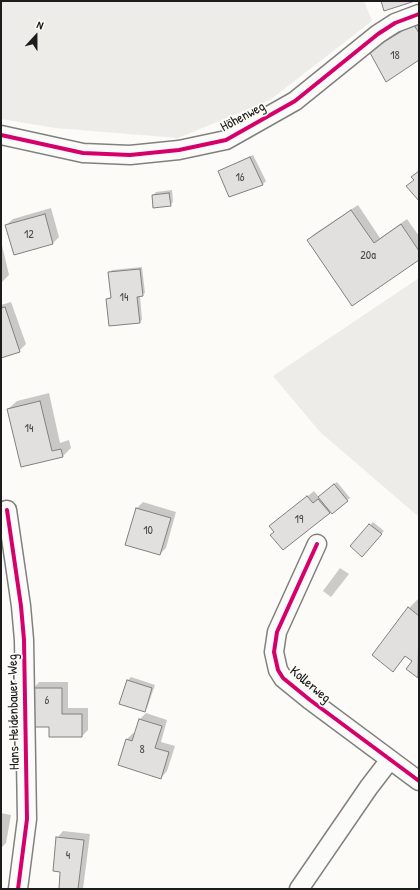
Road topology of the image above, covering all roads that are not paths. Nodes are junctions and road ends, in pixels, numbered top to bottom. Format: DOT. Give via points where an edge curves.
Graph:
graph roads {
  1 [pos="419,14"];
  2 [pos="1,135"];
  3 [pos="7,510"];
  4 [pos="317,544"];
  5 [pos="390,761"];
  6 [pos="419,781"];
  7 [pos="18,889"];
  8 [pos="299,889"];
  1 -- 2 [label="street, Höhenweg" via="378,34 295,101 226,140 179,150 130,155 83,154"];
  3 -- 7 [label="street, Hans-Heidenbauer-Weg" via="24,640 27,819"];
  4 -- 5 [label="street, Kollerweg" via="277,632 274,652 278,670 291,685"];
  5 -- 6 [label="street, Kollerweg"];
  5 -- 8 [label="street" via="369,787"];
}
